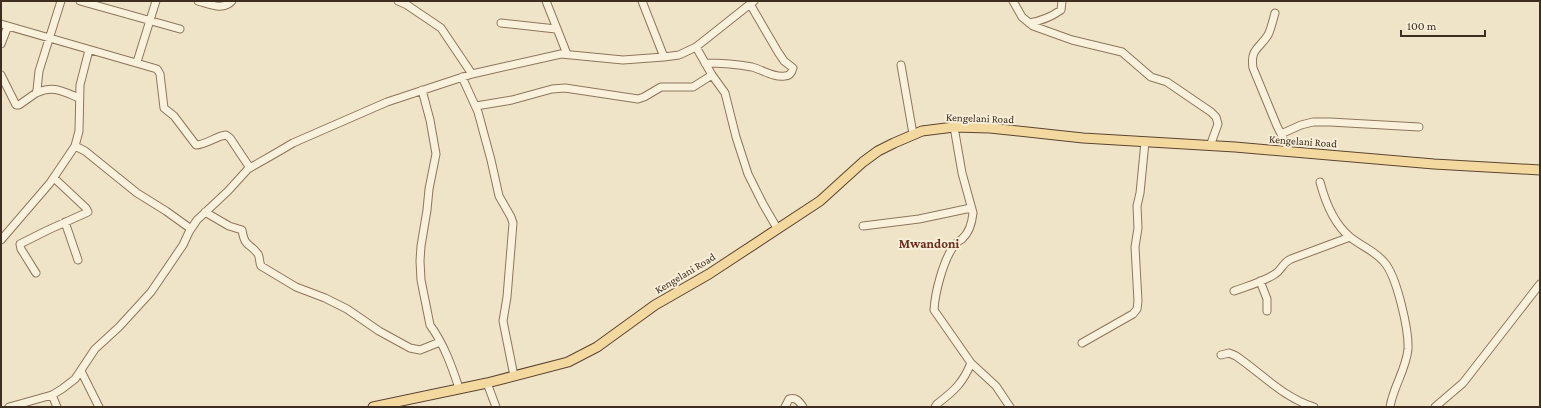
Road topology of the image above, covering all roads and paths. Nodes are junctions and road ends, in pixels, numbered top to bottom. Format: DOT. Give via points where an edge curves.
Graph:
graph roads {
  1 [pos="61,1"];
  2 [pos="80,1"];
  3 [pos="156,1"];
  4 [pos="200,1"];
  5 [pos="232,1"];
  6 [pos="398,1"];
  7 [pos="546,1"];
  8 [pos="642,1"];
  9 [pos="1013,1"];
  10 [pos="1062,1"];
  11 [pos="752,2"];
  12 [pos="1275,13"];
  13 [pos="150,21"];
  14 [pos="501,23"];
  15 [pos="1029,23"];
  16 [pos="4,25"];
  17 [pos="180,29"];
  18 [pos="556,29"];
  19 [pos="49,37"];
  20 [pos="1,44"];
  21 [pos="696,47"];
  22 [pos="89,50"];
  23 [pos="566,54"];
  24 [pos="664,58"];
  25 [pos="137,62"];
  26 [pos="705,63"];
  27 [pos="901,65"];
  28 [pos="472,74"];
  29 [pos="1,75"];
  30 [pos="712,75"];
  31 [pos="462,77"];
  32 [pos="422,90"];
  33 [pos="36,93"];
  34 [pos="79,98"];
  35 [pos="476,106"];
  36 [pos="1419,126"];
  37 [pos="954,128"];
  38 [pos="912,134"];
  39 [pos="1281,134"];
  40 [pos="1145,142"];
  41 [pos="75,146"];
  42 [pos="1210,146"];
  43 [pos="1290,152"];
  44 [pos="250,168"];
  45 [pos="1540,170"];
  46 [pos="54,178"];
  47 [pos="1320,182"];
  48 [pos="971,208"];
  49 [pos="205,212"];
  50 [pos="65,222"];
  51 [pos="863,226"];
  52 [pos="777,228"];
  53 [pos="191,229"];
  54 [pos="1350,237"];
  55 [pos="1,240"];
  56 [pos="78,260"];
  57 [pos="36,273"];
  58 [pos="1260,281"];
  59 [pos="1540,284"];
  60 [pos="1234,291"];
  61 [pos="1268,311"];
  62 [pos="440,342"];
  63 [pos="1082,343"];
  64 [pos="1221,355"];
  65 [pos="971,364"];
  66 [pos="81,371"];
  67 [pos="514,376"];
  68 [pos="487,383"];
  69 [pos="459,388"];
  70 [pos="52,394"];
  71 [pos="8,407"];
  72 [pos="57,407"];
  73 [pos="99,407"];
  74 [pos="373,407"];
  75 [pos="496,407"];
  76 [pos="785,407"];
  77 [pos="802,407"];
  78 [pos="935,407"];
  79 [pos="1010,407"];
  80 [pos="1314,407"];
  81 [pos="1390,407"];
  82 [pos="1435,407"];
  1 -- 19 [label="street"];
  2 -- 13 [label="street"];
  3 -- 13 [label="street"];
  4 -- 5 [label="street" via="220,7"];
  6 -- 28 [label="street" via="441,28"];
  7 -- 18 [label="street"];
  8 -- 24 [label="street"];
  9 -- 15 [label="street" via="1019,13"];
  10 -- 15 [label="street" via="1061,10 1052,16"];
  11 -- 21 [label="street"];
  11 -- 26 [label="street" via="778,52 793,68 790,74 778,76 734,64"];
  12 -- 39 [label="street" via="1268,34 1251,59"];
  13 -- 17 [label="street"];
  13 -- 25 [label="street"];
  14 -- 18 [label="street"];
  15 -- 42 [label="street" via="1067,38 1122,52 1151,77 1167,82 1196,101 1218,120"];
  16 -- 19 [label="street"];
  16 -- 20 [label="street"];
  18 -- 23 [label="street"];
  19 -- 22 [label="street"];
  19 -- 33 [label="street" via="39,71"];
  21 -- 24 [label="street" via="679,55"];
  21 -- 26 [label="street"];
  22 -- 25 [label="street"];
  22 -- 34 [label="street"];
  23 -- 24 [label="street" via="623,60"];
  23 -- 28 [label="street"];
  25 -- 44 [label="street" via="155,67 159,71 164,108 174,116 196,145 226,135"];
  26 -- 30 [label="street"];
  27 -- 38 [label="street"];
  28 -- 31 [label="street"];
  29 -- 33 [label="street" via="16,105"];
  30 -- 35 [label="street" via="693,87 661,87 638,99 565,88"];
  30 -- 52 [label="street" via="727,99 748,174"];
  31 -- 32 [label="street"];
  31 -- 35 [label="street"];
  32 -- 44 [label="street" via="387,102 293,143"];
  32 -- 62 [label="street" via="436,154 421,246 421,280 430,325"];
  33 -- 34 [label="street" via="54,88"];
  34 -- 41 [label="street" via="79,131"];
  35 -- 67 [label="street" via="499,196 513,223 503,321"];
  36 -- 39 [label="street" via="1313,122"];
  37 -- 38 [label="main road, Kengelani Road"];
  37 -- 40 [label="main road, Kengelani Road" via="990,128"];
  37 -- 48 [label="street"];
  38 -- 52 [label="main road, Kengelani Road" via="872,156 827,195"];
  39 -- 43 [label="street"];
  40 -- 42 [label="main road, Kengelani Road"];
  40 -- 63 [label="street" via="1135,247 1137,309 1133,314"];
  41 -- 46 [label="street"];
  41 -- 53 [label="street" via="85,150 137,193"];
  42 -- 43 [label="main road, Kengelani Road"];
  43 -- 45 [label="main road, Kengelani Road"];
  44 -- 49 [label="street"];
  46 -- 50 [label="street" via="88,211"];
  46 -- 55 [label="street"];
  47 -- 54 [label="street" via="1332,212"];
  48 -- 51 [label="street" via="919,219"];
  48 -- 65 [label="street" via="971,227 951,251 942,273 934,310"];
  49 -- 53 [label="street"];
  49 -- 62 [label="street" via="229,226 242,230 242,237 258,255 261,266 296,287 347,309 410,348 420,350"];
  50 -- 56 [label="street"];
  50 -- 57 [label="street" via="20,245"];
  52 -- 67 [label="main road, Kengelani Road" via="710,274 655,305 598,347 568,362"];
  53 -- 66 [label="street" via="184,245 152,292 119,328 95,349"];
  54 -- 58 [label="street" via="1287,261 1276,273"];
  54 -- 81 [label="street" via="1386,264 1397,287 1408,351"];
  58 -- 60 [label="street"];
  58 -- 61 [label="street" via="1267,299"];
  59 -- 82 [label="street" via="1463,383"];
  62 -- 69 [label="street"];
  64 -- 80 [label="street" via="1229,353 1236,356 1292,396"];
  65 -- 78 [label="street" via="964,380"];
  65 -- 79 [label="street" via="996,386"];
  66 -- 70 [label="street" via="70,383"];
  66 -- 73 [label="street"];
  67 -- 68 [label="main road, Kengelani Road"];
  68 -- 69 [label="main road, Kengelani Road"];
  68 -- 75 [label="street"];
  69 -- 74 [label="main road, Kengelani Road"];
  70 -- 71 [label="street"];
  70 -- 72 [label="street"];
  76 -- 77 [label="street" via="789,399 794,398"];
}
